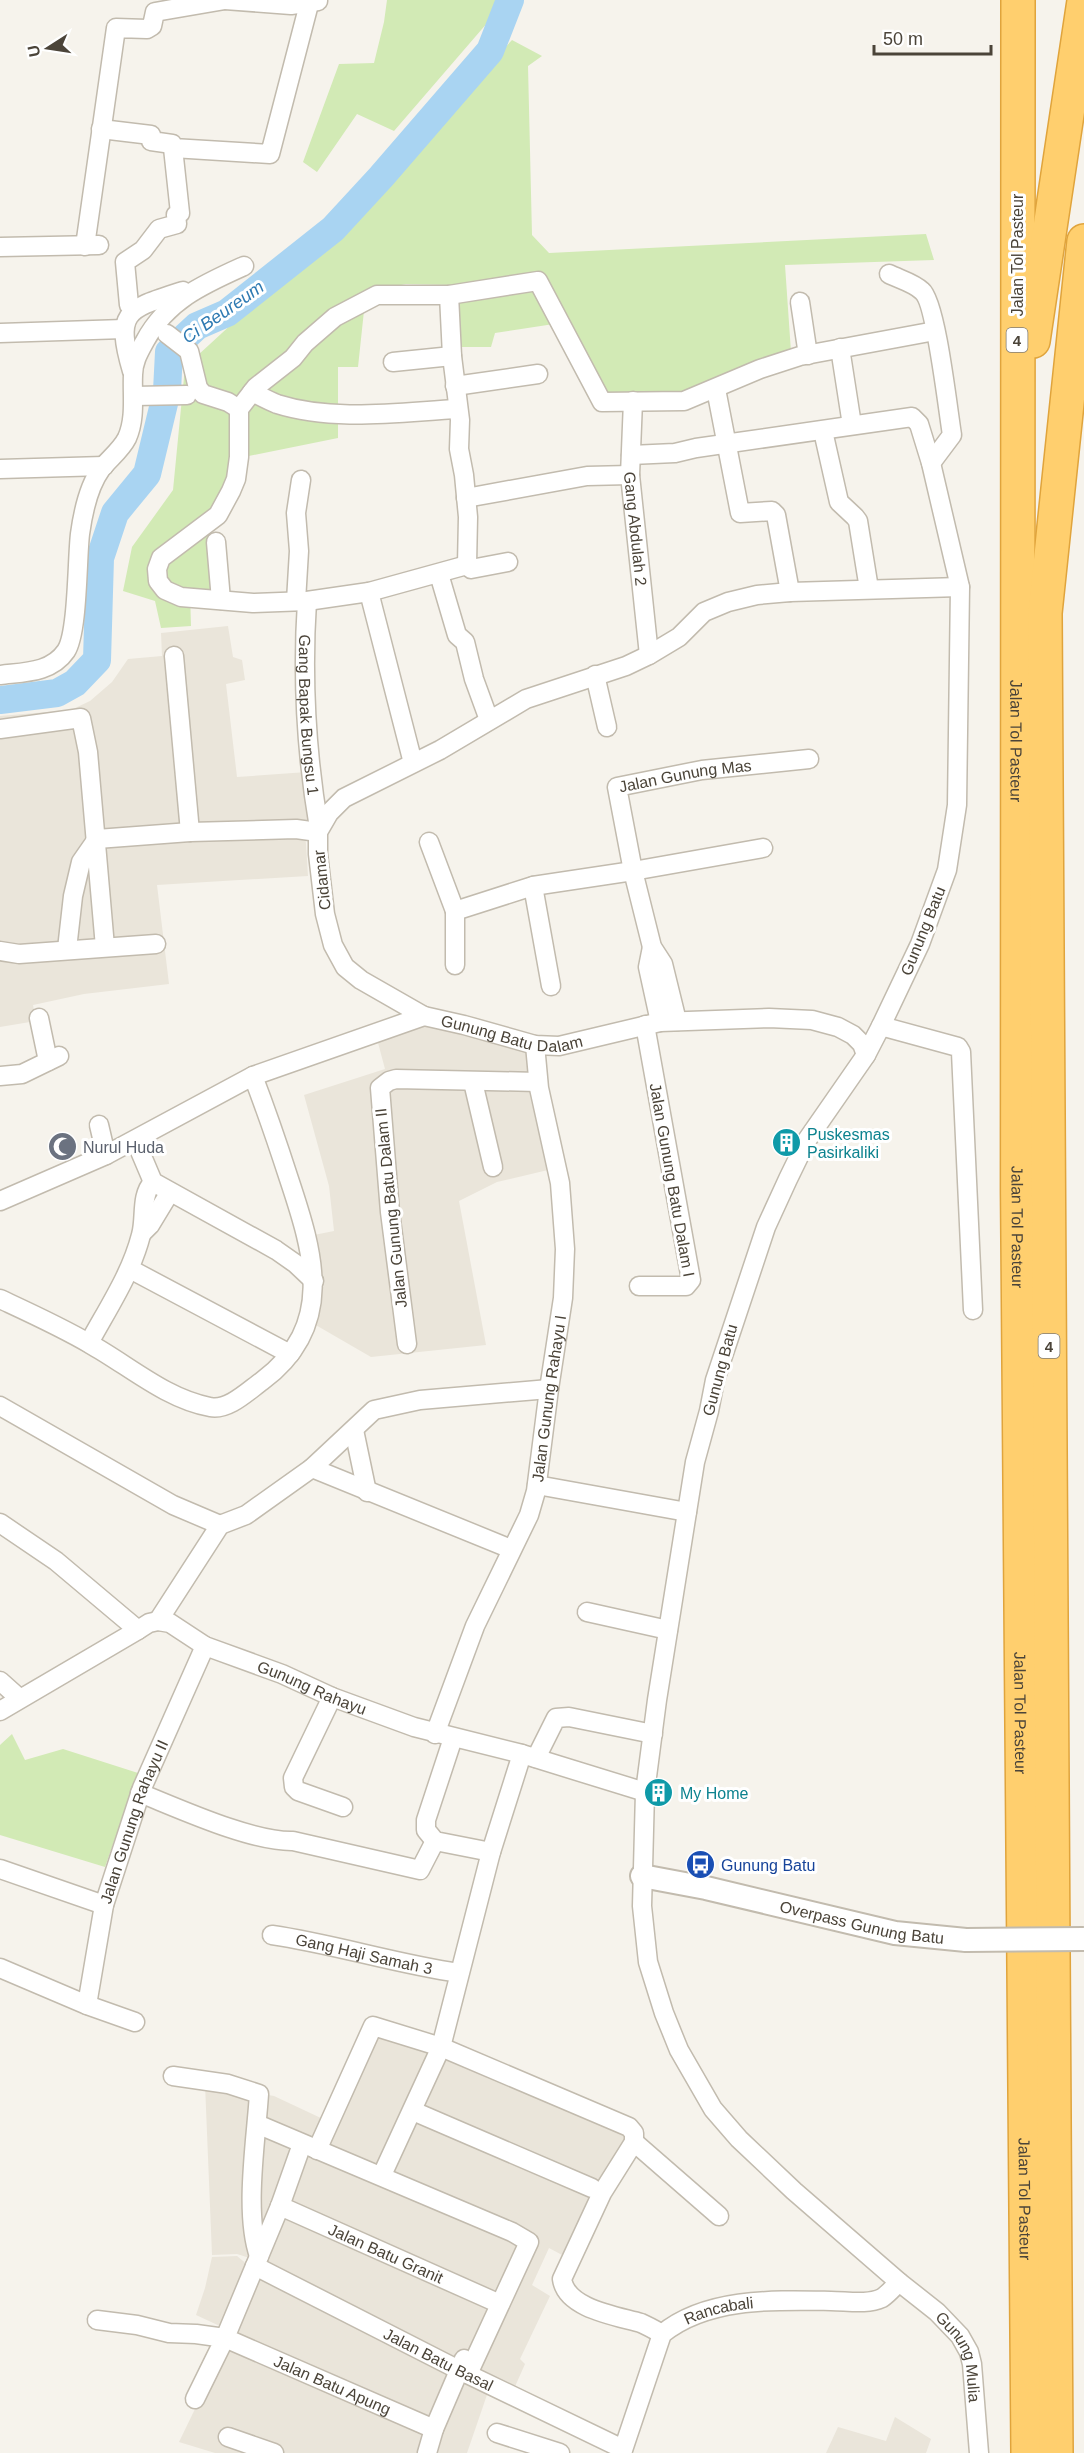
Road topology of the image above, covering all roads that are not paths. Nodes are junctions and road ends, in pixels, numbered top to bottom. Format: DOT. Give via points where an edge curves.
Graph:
graph roads {
  1 [pos="225,0"];
  2 [pos="1018,0"];
  3 [pos="1084,1"];
  4 [pos="314,2"];
  5 [pos="101,129"];
  6 [pos="173,148"];
  7 [pos="1084,241"];
  8 [pos="0,247"];
  9 [pos="244,266"];
  10 [pos="889,274"];
  11 [pos="205,284"];
  12 [pos="448,295"];
  13 [pos="800,302"];
  14 [pos="129,305"];
  15 [pos="124,329"];
  16 [pos="935,330"];
  17 [pos="0,333"];
  18 [pos="167,334"];
  19 [pos="840,348"];
  20 [pos="808,355"];
  21 [pos="452,356"];
  22 [pos="393,362"];
  23 [pos="133,373"];
  24 [pos="537,374"];
  25 [pos="455,386"];
  26 [pos="716,389"];
  27 [pos="252,392"];
  28 [pos="187,395"];
  29 [pos="137,396"];
  30 [pos="633,401"];
  31 [pos="239,408"];
  32 [pos="458,409"];
  33 [pos="852,424"];
  34 [pos="824,431"];
  35 [pos="727,443"];
  36 [pos="631,455"];
  37 [pos="1016,455"];
  38 [pos="931,463"];
  39 [pos="104,466"];
  40 [pos="0,469"];
  41 [pos="630,475"];
  42 [pos="301,480"];
  43 [pos="466,498"];
  44 [pos="216,542"];
  45 [pos="508,562"];
  46 [pos="466,565"];
  47 [pos="439,574"];
  48 [pos="960,588"];
  49 [pos="869,589"];
  50 [pos="369,592"];
  51 [pos="790,592"];
  52 [pos="221,600"];
  53 [pos="301,601"];
  54 [pos="650,655"];
  55 [pos="174,656"];
  56 [pos="0,675"];
  57 [pos="596,675"];
  58 [pos="489,720"];
  59 [pos="607,728"];
  60 [pos="0,729"];
  61 [pos="809,759"];
  62 [pos="413,763"];
  63 [pos="319,830"];
  64 [pos="190,832"];
  65 [pos="97,839"];
  66 [pos="429,842"];
  67 [pos="763,848"];
  68 [pos="633,872"];
  69 [pos="533,886"];
  70 [pos="455,911"];
  71 [pos="156,944"];
  72 [pos="105,947"];
  73 [pos="67,949"];
  74 [pos="0,951"];
  75 [pos="455,965"];
  76 [pos="550,986"];
  77 [pos="424,1016"];
  78 [pos="39,1018"];
  79 [pos="661,1023"];
  80 [pos="881,1026"];
  81 [pos="535,1045"];
  82 [pos="866,1055"];
  83 [pos="0,1076"];
  84 [pos="253,1076"];
  85 [pos="473,1082"];
  86 [pos="538,1082"];
  87 [pos="99,1125"];
  88 [pos="139,1149"];
  89 [pos="106,1155"];
  90 [pos="493,1167"];
  91 [pos="153,1182"];
  92 [pos="170,1192"];
  93 [pos="0,1201"];
  94 [pos="142,1233"];
  95 [pos="306,1233"];
  96 [pos="276,1250"];
  97 [pos="130,1269"];
  98 [pos="314,1281"];
  99 [pos="639,1286"];
  100 [pos="0,1299"];
  101 [pos="973,1310"];
  102 [pos="89,1343"];
  103 [pos="407,1344"];
  104 [pos="290,1354"];
  105 [pos="549,1389"];
  106 [pos="0,1406"];
  107 [pos="354,1430"];
  108 [pos="312,1468"];
  109 [pos="537,1485"];
  110 [pos="367,1492"];
  111 [pos="687,1512"];
  112 [pos="0,1523"];
  113 [pos="220,1525"];
  114 [pos="510,1549"];
  115 [pos="587,1612"];
  116 [pos="158,1622"];
  117 [pos="138,1629"];
  118 [pos="668,1630"];
  119 [pos="206,1646"];
  120 [pos="0,1681"];
  121 [pos="332,1697"];
  122 [pos="19,1698"];
  123 [pos="0,1711"];
  124 [pos="435,1734"];
  125 [pos="653,1734"];
  126 [pos="453,1738"];
  127 [pos="529,1756"];
  128 [pos="645,1792"];
  129 [pos="140,1793"];
  130 [pos="343,1807"];
  131 [pos="435,1841"];
  132 [pos="491,1852"];
  133 [pos="0,1869"];
  134 [pos="642,1876"];
  135 [pos="104,1905"];
  136 [pos="272,1935"];
  137 [pos="1084,1939"];
  138 [pos="0,1968"];
  139 [pos="459,1972"];
  140 [pos="87,2005"];
  141 [pos="135,2022"];
  142 [pos="441,2046"];
  143 [pos="173,2076"];
  144 [pos="413,2111"];
  145 [pos="257,2124"];
  146 [pos="634,2142"];
  147 [pos="309,2147"];
  148 [pos="382,2175"];
  149 [pos="592,2188"];
  150 [pos="280,2206"];
  151 [pos="719,2216"];
  152 [pos="257,2261"];
  153 [pos="899,2282"];
  154 [pos="496,2302"];
  155 [pos="98,2320"];
  156 [pos="662,2334"];
  157 [pos="227,2340"];
  158 [pos="464,2372"];
  159 [pos="195,2399"];
  160 [pos="434,2429"];
  161 [pos="496,2433"];
  162 [pos="228,2437"];
  163 [pos="622,2451"];
  164 [pos="274,2453"];
  165 [pos="427,2453"];
  166 [pos="560,2453"];
  167 [pos="979,2453"];
  168 [pos="1028,2453"];
  169 [pos="1056,2453"];
  1 -- 4 [label="street" via="291,5"];
  1 -- 5 [label="street" via="155,12 152,26 147,29 116,28"];
  2 -- 37 [label="highway, Jalan Tol Pasteur / 4"];
  3 -- 37 [label="highway"];
  4 -- 6 [label="street" via="270,154"];
  5 -- 6 [label="street" via="151,135 151,141 172,144"];
  5 -- 8 [label="street" via="92,246"];
  6 -- 14 [label="street" via="180,213 176,215 177,224 159,230 143,250 125,262"];
  7 -- 169 [label="highway, Jalan Tol Pasteur / 4" via="1045,613"];
  9 -- 11 [label="street"];
  10 -- 16 [label="street" via="928,298"];
  11 -- 15 [label="street" via="137,308 128,314"];
  11 -- 23 [label="street" via="163,313 135,359"];
  12 -- 21 [label="street"];
  12 -- 27 [label="street" via="369,298 335,317"];
  12 -- 30 [label="street" via="538,281 602,402"];
  13 -- 20 [label="street"];
  15 -- 17 [label="street"];
  15 -- 23 [label="street"];
  16 -- 19 [label="street"];
  16 -- 38 [label="street" via="952,435"];
  18 -- 31 [label="street" via="189,351 203,394"];
  19 -- 20 [label="street"];
  19 -- 33 [label="street"];
  20 -- 26 [label="street" via="760,369"];
  21 -- 22 [label="street"];
  21 -- 25 [label="street"];
  23 -- 29 [label="street"];
  24 -- 25 [label="street"];
  25 -- 32 [label="street"];
  26 -- 30 [label="street" via="684,400"];
  26 -- 35 [label="street"];
  27 -- 31 [label="street"];
  27 -- 32 [label="street" via="300,410 344,414"];
  28 -- 29 [label="street"];
  29 -- 39 [label="street" via="128,437"];
  30 -- 36 [label="street, Gang Abdulah 2"];
  31 -- 52 [label="street" via="239,457 231,491 218,515 161,558 157,569 158,581 165,590 181,597"];
  32 -- 43 [label="street"];
  33 -- 34 [label="street"];
  33 -- 38 [label="street, Gunung Batu" via="912,417 919,424"];
  34 -- 35 [label="street"];
  34 -- 49 [label="street" via="838,502 858,521"];
  35 -- 36 [label="street" via="675,453"];
  35 -- 51 [label="street" via="741,514 776,515"];
  36 -- 41 [label="street, Gang Abdulah 2"];
  37 -- 168 [label="highway, Jalan Tol Pasteur / 4" via="1021,1923"];
  38 -- 48 [label="street, Gunung Batu"];
  39 -- 40 [label="street"];
  39 -- 56 [label="street" via="96,477 82,518 72,628 66,651 46,668"];
  41 -- 43 [label="street" via="587,476"];
  41 -- 54 [label="street, Gang Abdulah 2"];
  42 -- 53 [label="street, Gang Bapak Bungsu 1" via="296,513"];
  43 -- 46 [label="street"];
  44 -- 52 [label="street"];
  45 -- 46 [label="street" via="471,569"];
  46 -- 47 [label="street"];
  47 -- 50 [label="street"];
  47 -- 58 [label="street"];
  48 -- 49 [label="street, Cidamar"];
  48 -- 80 [label="street, Gunung Batu" via="957,805 947,870 920,944"];
  49 -- 51 [label="street, Cidamar"];
  50 -- 53 [label="street"];
  50 -- 62 [label="street"];
  51 -- 54 [label="street, Cidamar" via="719,605 704,612 679,637"];
  52 -- 53 [label="street"];
  53 -- 63 [label="street, Gang Bapak Bungsu 1" via="304,687"];
  54 -- 57 [label="street, Cidamar"];
  55 -- 64 [label="street"];
  57 -- 58 [label="street, Cidamar" via="526,699"];
  57 -- 59 [label="street"];
  58 -- 62 [label="street, Cidamar"];
  60 -- 65 [label="street" via="81,718"];
  61 -- 68 [label="street, Jalan Gunung Mas" via="702,770 618,787"];
  62 -- 63 [label="street, Cidamar" via="344,798"];
  63 -- 64 [label="street"];
  63 -- 77 [label="street, Cidamar" via="325,914 333,945 345,967"];
  64 -- 65 [label="street"];
  65 -- 72 [label="street"];
  65 -- 73 [label="street" via="81,862"];
  66 -- 70 [label="street"];
  67 -- 68 [label="street"];
  68 -- 69 [label="street"];
  68 -- 79 [label="street, Jalan Gunung Mas" via="652,947 648,967"];
  69 -- 70 [label="street"];
  69 -- 76 [label="street"];
  70 -- 75 [label="street"];
  71 -- 72 [label="street"];
  72 -- 73 [label="street"];
  73 -- 74 [label="street" via="19,954"];
  77 -- 81 [label="street, Gunung Batu Dalam"];
  77 -- 84 [label="street, Gunung Batu Dalam"];
  78 -- 83 [label="street" via="53,1058 22,1074"];
  79 -- 81 [label="street, Gunung Batu Dalam" via="559,1046"];
  79 -- 82 [label="street, Gunung Batu Dalam" via="812,1020 853,1035"];
  79 -- 99 [label="street, Jalan Gunung Batu Dalam I" via="691,1280 686,1286"];
  80 -- 82 [label="street, Gunung Batu"];
  80 -- 101 [label="street" via="958,1047 961,1052"];
  81 -- 86 [label="street, Jalan Gunung Rahayu I"];
  82 -- 111 [label="street, Gunung Batu" via="807,1140 766,1227 715,1380"];
  84 -- 89 [label="street, Gunung Batu Dalam"];
  84 -- 95 [label="street"];
  85 -- 86 [label="street, Jalan Gunung Batu Dalam II"];
  85 -- 90 [label="street"];
  85 -- 103 [label="street, Jalan Gunung Batu Dalam II" via="396,1079 380,1088 390,1212"];
  86 -- 105 [label="street, Jalan Gunung Rahayu I" via="560,1183 565,1249 563,1298"];
  87 -- 89 [label="street"];
  88 -- 91 [label="street"];
  89 -- 93 [label="street, Gunung Batu Dalam"];
  91 -- 92 [label="street"];
  91 -- 94 [label="street" via="146,1195"];
  92 -- 94 [label="street"];
  92 -- 96 [label="street"];
  94 -- 97 [label="street"];
  95 -- 96 [label="street" via="293,1244"];
  95 -- 98 [label="street"];
  96 -- 98 [label="street"];
  97 -- 102 [label="street"];
  97 -- 104 [label="street"];
  98 -- 104 [label="street" via="313,1307 306,1329"];
  100 -- 102 [label="street"];
  102 -- 104 [label="street" via="182,1398 218,1408 248,1392"];
  105 -- 107 [label="street" via="420,1400 374,1410"];
  105 -- 109 [label="street, Jalan Gunung Rahayu I"];
  106 -- 113 [label="street" via="173,1505"];
  107 -- 108 [label="street"];
  107 -- 110 [label="street"];
  108 -- 110 [label="street"];
  108 -- 113 [label="street" via="246,1515"];
  109 -- 111 [label="street"];
  109 -- 114 [label="street, Jalan Gunung Rahayu I" via="529,1515"];
  110 -- 114 [label="street"];
  111 -- 118 [label="street, Gunung Batu"];
  112 -- 117 [label="street" via="56,1561"];
  113 -- 116 [label="street"];
  114 -- 124 [label="street, Jalan Gunung Rahayu I" via="474,1626"];
  115 -- 118 [label="street"];
  116 -- 117 [label="street"];
  116 -- 119 [label="street, Gunung Rahayu" via="170,1623"];
  117 -- 122 [label="street"];
  118 -- 125 [label="street, Gunung Batu"];
  119 -- 121 [label="street, Gunung Rahayu"];
  119 -- 129 [label="street, Jalan Gunung Rahayu II"];
  120 -- 122 [label="street"];
  121 -- 124 [label="street, Gunung Rahayu"];
  121 -- 130 [label="street" via="292,1778 298,1791"];
  122 -- 123 [label="street"];
  124 -- 126 [label="street, Gunung Rahayu"];
  125 -- 127 [label="street" via="569,1717 556,1718"];
  125 -- 128 [label="street, Gunung Batu"];
  126 -- 127 [label="street, Gunung Rahayu"];
  126 -- 131 [label="street" via="426,1820 426,1830"];
  127 -- 128 [label="street, Gunung Rahayu"];
  127 -- 132 [label="street"];
  128 -- 134 [label="street, Gunung Batu"];
  129 -- 131 [label="street" via="279,1841 420,1870"];
  129 -- 135 [label="street, Jalan Gunung Rahayu II"];
  131 -- 132 [label="street"];
  132 -- 139 [label="street"];
  133 -- 135 [label="street"];
  134 -- 137 [label="street, Overpass Gunung Batu, bridge" via="895,1933 966,1940"];
  134 -- 153 [label="street, Gunung Batu" via="648,1962 679,2050 701,2091 765,2163"];
  135 -- 140 [label="street, Jalan Gunung Rahayu II"];
  136 -- 139 [label="street, Gang Haji Samah 3"];
  138 -- 140 [label="street"];
  139 -- 142 [label="street"];
  140 -- 141 [label="street"];
  142 -- 144 [label="street"];
  142 -- 146 [label="street" via="629,2127"];
  142 -- 147 [label="street" via="376,2026 370,2028"];
  143 -- 145 [label="street" via="228,2084 259,2094"];
  144 -- 148 [label="street"];
  144 -- 149 [label="street"];
  145 -- 147 [label="street"];
  145 -- 152 [label="street" via="253,2241"];
  146 -- 151 [label="street"];
  146 -- 156 [label="street" via="602,2193 562,2279 563,2287 574,2299 604,2314 643,2324"];
  147 -- 148 [label="street"];
  147 -- 150 [label="street"];
  148 -- 154 [label="street" via="520,2238"];
  150 -- 152 [label="street"];
  150 -- 154 [label="street, Jalan Batu Granit"];
  152 -- 157 [label="street"];
  152 -- 158 [label="street, Jalan Batu Basal"];
  153 -- 156 [label="street, Rancabali" via="883,2297 868,2302 792,2300 722,2306 698,2312"];
  153 -- 167 [label="street, Gunung Mulia" via="938,2312 969,2352"];
  154 -- 158 [label="street"];
  155 -- 157 [label="street, Jalan Batu Apung"];
  156 -- 163 [label="street, Rancabali"];
  157 -- 159 [label="street"];
  157 -- 160 [label="street, Jalan Batu Apung"];
  158 -- 160 [label="street"];
  158 -- 163 [label="street, Jalan Batu Basal"];
  160 -- 165 [label="street"];
  161 -- 166 [label="street"];
  162 -- 164 [label="street"];
}
